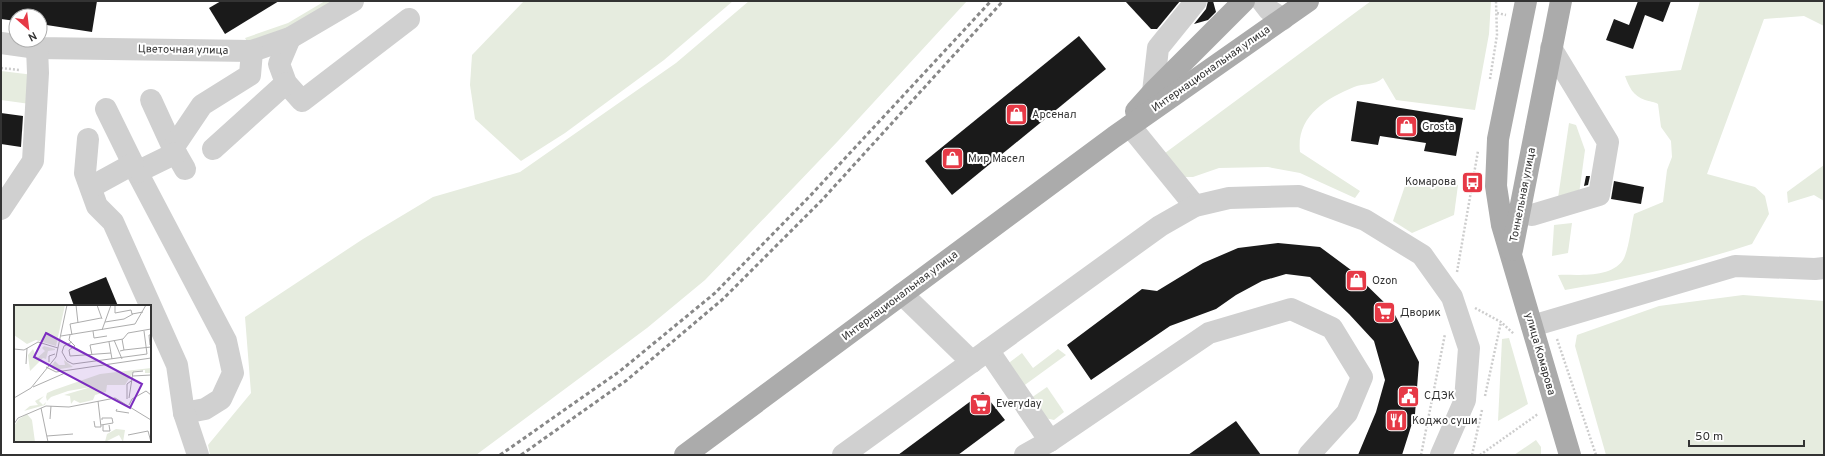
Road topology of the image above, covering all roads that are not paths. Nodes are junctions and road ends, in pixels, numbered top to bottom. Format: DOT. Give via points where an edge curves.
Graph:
graph roads {
  1 [pos="353,1"];
  2 [pos="1196,1"];
  3 [pos="1244,1"];
  4 [pos="1262,1"];
  5 [pos="1308,1"];
  6 [pos="1526,1"];
  7 [pos="1561,1"];
  8 [pos="1283,18"];
  9 [pos="410,19"];
  10 [pos="290,38"];
  11 [pos="37,48"];
  12 [pos="1551,48"];
  13 [pos="252,51"];
  14 [pos="286,83"];
  15 [pos="1153,92"];
  16 [pos="151,100"];
  17 [pos="106,110"];
  18 [pos="1122,131"];
  19 [pos="88,140"];
  20 [pos="213,149"];
  21 [pos="178,157"];
  22 [pos="135,168"];
  23 [pos="91,187"];
  24 [pos="1195,206"];
  25 [pos="1,208"];
  26 [pos="1532,215"];
  27 [pos="1511,254"];
  28 [pos="1824,268"];
  29 [pos="902,294"];
  30 [pos="150,305"];
  31 [pos="151,307"];
  32 [pos="1541,324"];
  33 [pos="980,356"];
  34 [pos="184,413"];
  35 [pos="1050,441"];
  36 [pos="198,455"];
  37 [pos="685,455"];
  38 [pos="843,455"];
  39 [pos="1025,455"];
  40 [pos="1309,455"];
  41 [pos="1440,455"];
  42 [pos="1570,455"];
  1 -- 10 [label="street, Цветочная улица"];
  2 -- 15 [label="street" via="1158,48"];
  3 -- 15 [label="main road, Интернациональная улица"];
  4 -- 8 [label="street" via="1269,10"];
  5 -- 8 [label="main road, Интернациональная улица"];
  6 -- 27 [label="main road, Тоннельная улица" via="1498,139 1496,186 1502,224"];
  7 -- 12 [label="main road, Тоннельная улица"];
  8 -- 18 [label="main road, Интернациональная улица"];
  9 -- 14 [label="street" via="302,101"];
  10 -- 13 [label="street, Цветочная улица"];
  10 -- 14 [label="street" via="279,64"];
  11 -- 13 [label="street, Цветочная улица"];
  11 -- 25 [label="street" via="33,161"];
  12 -- 26 [label="street" via="1608,142 1599,195"];
  12 -- 27 [label="main road, Тоннельная улица"];
  13 -- 21 [label="street" via="250,75 202,105"];
  14 -- 20 [label="street"];
  15 -- 18 [label="main road, Интернациональная улица"];
  16 -- 21 [label="street"];
  17 -- 22 [label="street"];
  18 -- 24 [label="street"];
  18 -- 29 [label="main road, Интернациональная улица"];
  19 -- 23 [label="street" via="85,173"];
  21 -- 22 [label="street"];
  22 -- 23 [label="street"];
  22 -- 34 [label="street" via="226,341 231,365 232,373 221,399 205,409"];
  23 -- 30 [label="street" via="97,206 113,222"];
  24 -- 33 [label="street" via="1160,226"];
  24 -- 41 [label="street" via="1229,198 1299,196 1365,220 1422,255 1452,297 1469,348 1465,400"];
  27 -- 32 [label="main road, улица Комарова"];
  28 -- 32 [label="street" via="1735,266"];
  29 -- 33 [label="street"];
  29 -- 37 [label="main road, Интернациональная улица"];
  31 -- 34 [label="street" via="177,365"];
  32 -- 42 [label="main road, улица Комарова"];
  33 -- 35 [label="street"];
  33 -- 38 [label="street"];
  34 -- 36 [label="street"];
  35 -- 39 [label="street"];
  35 -- 40 [label="street" via="1209,333 1290,309 1332,328 1362,377 1346,413"];
}
